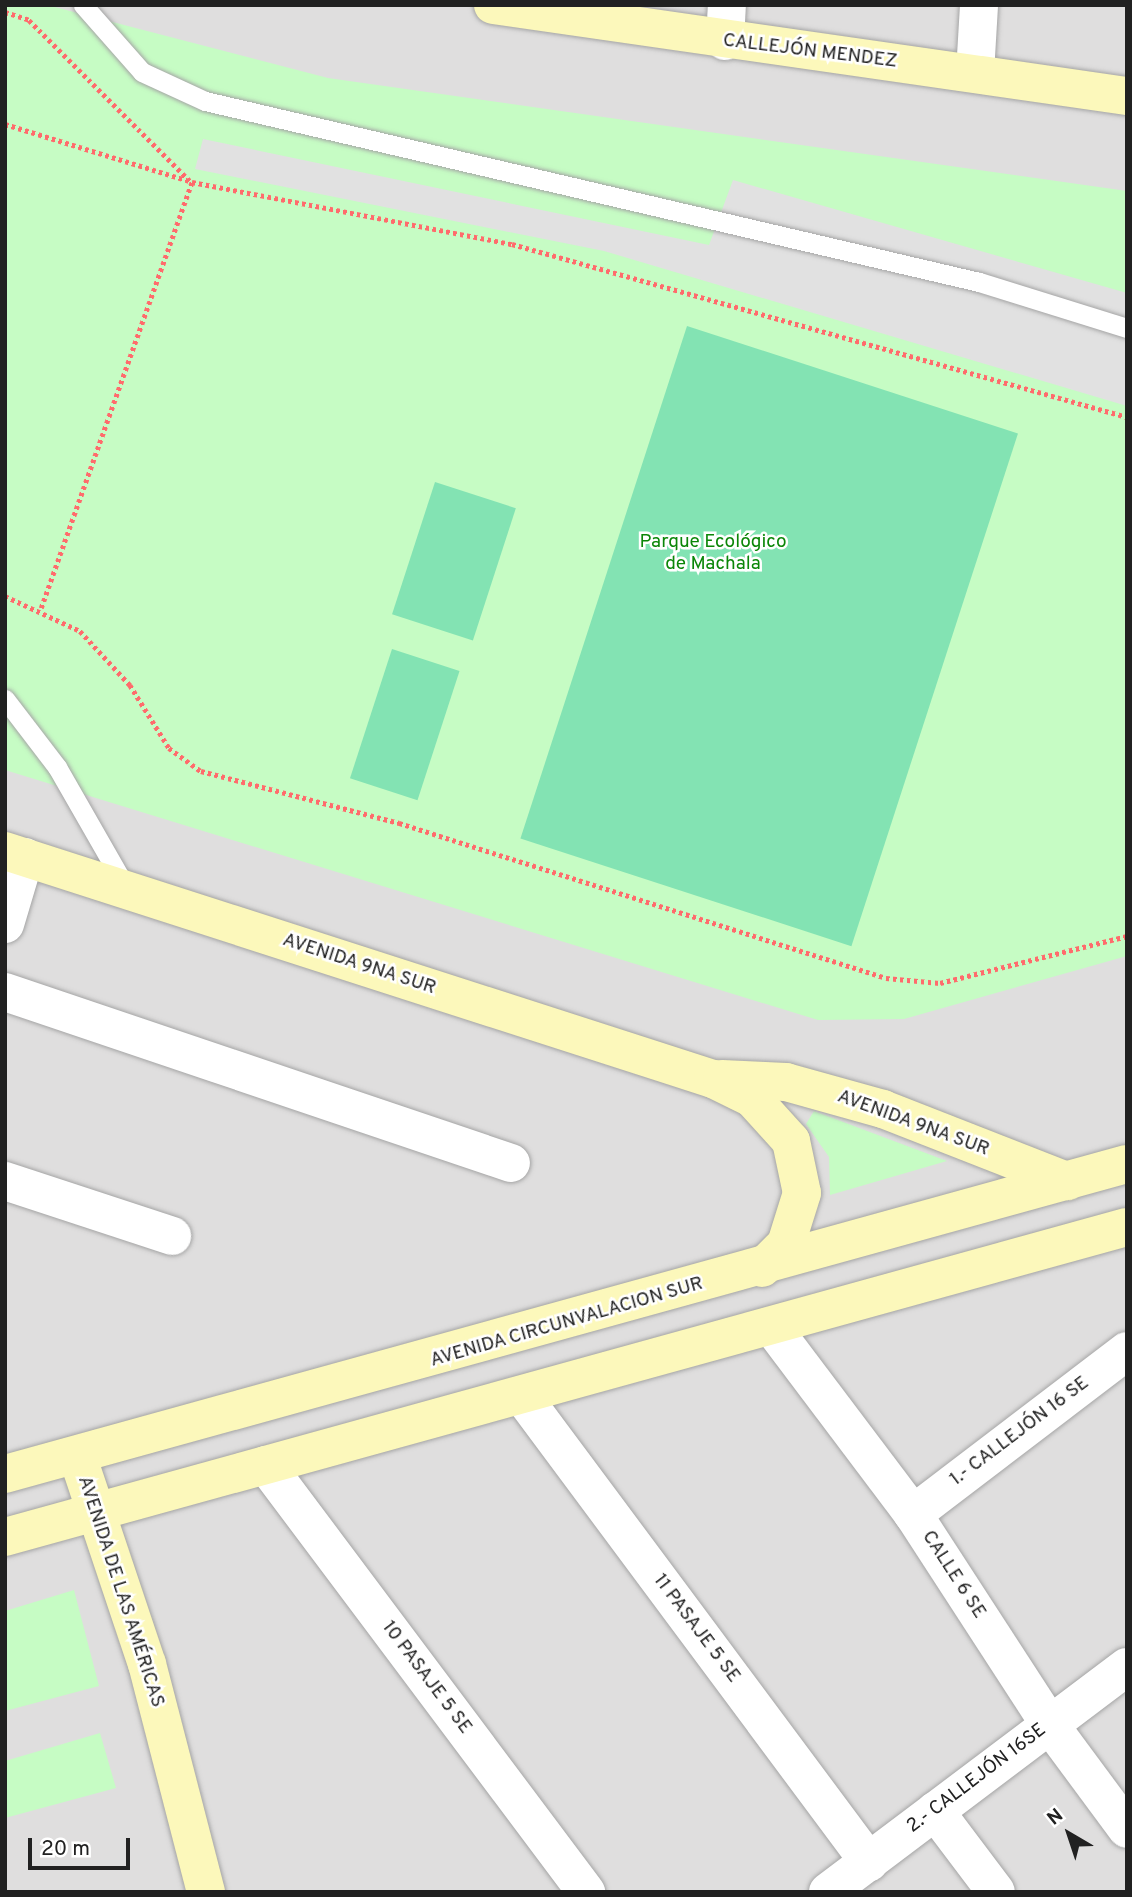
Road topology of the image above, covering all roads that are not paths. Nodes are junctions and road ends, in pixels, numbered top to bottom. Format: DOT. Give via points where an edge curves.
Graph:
graph roads {
  1 [pos="83,5"];
  2 [pos="979,5"];
  3 [pos="498,6"];
  4 [pos="726,23"];
  5 [pos="975,73"];
  6 [pos="1127,96"];
  7 [pos="1127,328"];
  8 [pos="5,699"];
  9 [pos="15,854"];
  10 [pos="128,890"];
  11 [pos="5,924"];
  12 [pos="5,992"];
  13 [pos="713,1079"];
  14 [pos="511,1163"];
  15 [pos="1127,1164"];
  16 [pos="5,1181"];
  17 [pos="1067,1181"];
  18 [pos="1127,1227"];
  19 [pos="172,1236"];
  20 [pos="762,1268"];
  21 [pos="772,1327"];
  22 [pos="1127,1351"];
  23 [pos="523,1396"];
  24 [pos="215,1418"];
  25 [pos="76,1455"];
  26 [pos="249,1470"];
  27 [pos="5,1474"];
  28 [pos="93,1514"];
  29 [pos="913,1514"];
  30 [pos="5,1537"];
  31 [pos="1127,1667"];
  32 [pos="1050,1725"];
  33 [pos="935,1811"];
  34 [pos="1127,1829"];
  35 [pos="869,1862"];
  36 [pos="206,1892"];
  37 [pos="586,1892"];
  38 [pos="828,1892"];
  39 [pos="996,1892"];
  1 -- 7 [label="lane" via="142,72 205,101 979,282"];
  2 -- 5 [label="street"];
  3 -- 4 [label="street, CALLEJÓN MENDEZ"];
  4 -- 5 [label="street, CALLEJÓN MENDEZ"];
  5 -- 6 [label="street, CALLEJÓN MENDEZ"];
  8 -- 10 [label="lane" via="57,767"];
  9 -- 10 [label="street, AVENIDA 9NA SUR"];
  9 -- 11 [label="street"];
  10 -- 13 [label="street, AVENIDA 9NA SUR"];
  12 -- 14 [label="street"];
  13 -- 17 [label="street, AVENIDA 9NA SUR" via="786,1082 883,1109"];
  13 -- 20 [label="street, AVENIDA 9NA SUR" via="752,1098 776,1121 800,1165 798,1219 786,1244"];
  15 -- 17 [label="street, AVENIDA CIRCUNVALACION SUR"];
  16 -- 19 [label="street"];
  17 -- 20 [label="street, AVENIDA CIRCUNVALACION SUR"];
  18 -- 21 [label="street"];
  20 -- 24 [label="street, AVENIDA CIRCUNVALACION SUR"];
  21 -- 23 [label="street"];
  21 -- 29 [label="street, CALLE 6 SE"];
  22 -- 29 [label="street, 1.- CALLEJÓN 16 SE"];
  23 -- 26 [label="street"];
  23 -- 35 [label="street, 11 PASAJE 5 SE"];
  24 -- 25 [label="street, AVENIDA CIRCUNVALACION SUR"];
  24 -- 26 [label="street"];
  25 -- 27 [label="street, AVENIDA CIRCUNVALACION SUR"];
  25 -- 28 [label="street, AVENIDA DE LAS AMÉRICAS"];
  26 -- 28 [label="street"];
  26 -- 37 [label="street, 10 PASAJE 5 SE"];
  28 -- 30 [label="street"];
  28 -- 36 [label="street, AVENIDA DE LAS AMÉRICAS" via="147,1664"];
  29 -- 32 [label="street, CALLE 6 SE"];
  31 -- 32 [label="street, 2.- CALLEJÓN 16SE"];
  32 -- 33 [label="street, 2.- CALLEJÓN 16SE"];
  32 -- 34 [label="street, CALLE 6 SE"];
  33 -- 35 [label="street, 2.- CALLEJÓN 16SE"];
  33 -- 39 [label="street"];
  35 -- 38 [label="street, 2.- CALLEJÓN 16SE"];
}
